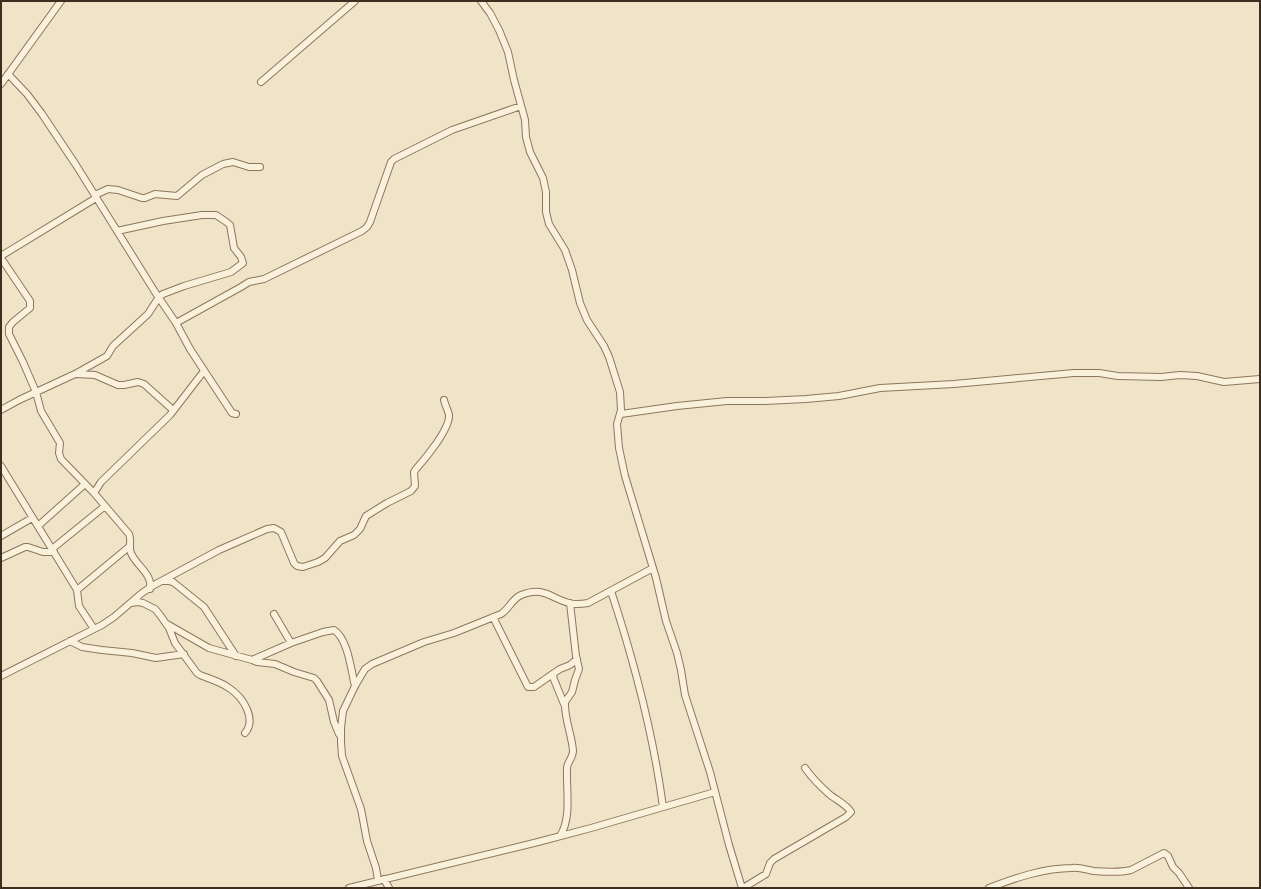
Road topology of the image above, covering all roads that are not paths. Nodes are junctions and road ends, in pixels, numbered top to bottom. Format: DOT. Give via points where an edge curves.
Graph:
graph roads {
  1 [pos="61,1"];
  2 [pos="355,1"];
  3 [pos="481,1"];
  4 [pos="8,74"];
  5 [pos="261,82"];
  6 [pos="1,84"];
  7 [pos="521,106"];
  8 [pos="260,167"];
  9 [pos="95,197"];
  10 [pos="117,231"];
  11 [pos="1,257"];
  12 [pos="159,297"];
  13 [pos="176,323"];
  14 [pos="204,370"];
  15 [pos="75,374"];
  16 [pos="1260,379"];
  17 [pos="36,392"];
  18 [pos="444,400"];
  19 [pos="1,410"];
  20 [pos="173,410"];
  21 [pos="236,414"];
  22 [pos="621,414"];
  23 [pos="1,466"];
  24 [pos="85,484"];
  25 [pos="94,493"];
  26 [pos="105,506"];
  27 [pos="32,518"];
  28 [pos="38,526"];
  29 [pos="1,536"];
  30 [pos="130,546"];
  31 [pos="53,550"];
  32 [pos="1,558"];
  33 [pos="653,568"];
  34 [pos="163,581"];
  35 [pos="150,589"];
  36 [pos="77,590"];
  37 [pos="611,590"];
  38 [pos="131,603"];
  39 [pos="570,603"];
  40 [pos="274,614"];
  41 [pos="493,617"];
  42 [pos="167,624"];
  43 [pos="94,629"];
  44 [pos="70,641"];
  45 [pos="291,643"];
  46 [pos="184,654"];
  47 [pos="236,656"];
  48 [pos="577,659"];
  49 [pos="252,660"];
  50 [pos="554,673"];
  51 [pos="1,676"];
  52 [pos="355,686"];
  53 [pos="564,704"];
  54 [pos="246,734"];
  55 [pos="341,737"];
  56 [pos="805,768"];
  57 [pos="715,792"];
  58 [pos="663,806"];
  59 [pos="560,836"];
  60 [pos="381,880"];
  61 [pos="349,888"];
  62 [pos="389,888"];
  63 [pos="743,888"];
  64 [pos="989,888"];
  65 [pos="1189,888"];
  1 -- 4 [label="street"];
  2 -- 5 [label="street"];
  3 -- 7 [label="street" via="499,30 508,52"];
  4 -- 6 [label="street"];
  4 -- 9 [label="street" via="42,114"];
  7 -- 13 [label="street" via="452,130 394,159 370,222 362,231 264,279 247,282"];
  7 -- 22 [label="street" via="530,152 543,178 549,224 565,250 587,320 609,357 620,392"];
  8 -- 9 [label="street" via="249,167 233,162 223,164 202,175 177,196 155,194 142,198 108,189"];
  9 -- 10 [label="street"];
  9 -- 11 [label="street"];
  10 -- 12 [label="street"];
  10 -- 12 [label="street" via="202,215 216,215 230,225 232,242 243,260 242,264 231,272 169,291"];
  11 -- 17 [label="street" via="30,301 30,308 9,327 9,334"];
  12 -- 13 [label="street"];
  12 -- 15 [label="street" via="148,314 113,346 107,356"];
  13 -- 14 [label="street"];
  14 -- 20 [label="street"];
  14 -- 21 [label="street" via="232,413"];
  15 -- 17 [label="street"];
  15 -- 20 [label="street" via="95,375 118,385 138,382 144,384"];
  16 -- 22 [label="street" via="1224,382 1197,376 1125,376 1088,372 880,388 806,399 727,401"];
  17 -- 19 [label="street"];
  17 -- 24 [label="street" via="41,411 60,443 61,459"];
  18 -- 34 [label="street" via="448,422 414,472 413,489 366,516 360,529 354,535 340,541 325,558 303,567 297,566 281,532 274,528 219,550"];
  20 -- 25 [label="street" via="101,482"];
  22 -- 33 [label="street" via="617,424 619,448"];
  23 -- 27 [label="street"];
  24 -- 25 [label="street"];
  24 -- 28 [label="street"];
  25 -- 26 [label="street"];
  26 -- 30 [label="street" via="129,534"];
  26 -- 31 [label="street"];
  27 -- 28 [label="street"];
  27 -- 29 [label="street"];
  28 -- 31 [label="street"];
  30 -- 35 [label="street" via="134,560 150,580"];
  30 -- 36 [label="street"];
  31 -- 32 [label="street" via="43,552 28,546"];
  31 -- 36 [label="street"];
  33 -- 37 [label="street"];
  33 -- 57 [label="street" via="677,653 685,695"];
  34 -- 35 [label="street"];
  34 -- 47 [label="street" via="173,582 201,604"];
  35 -- 38 [label="street"];
  36 -- 43 [label="street" via="79,606"];
  37 -- 39 [label="street" via="588,603"];
  37 -- 58 [label="street" via="643,699"];
  38 -- 42 [label="street" via="138,602 149,606"];
  38 -- 43 [label="street"];
  39 -- 41 [label="street" via="545,592 530,592 516,598 504,612"];
  39 -- 48 [label="street"];
  40 -- 45 [label="street"];
  41 -- 50 [label="street" via="528,687 534,687"];
  41 -- 52 [label="street" via="372,664 365,669"];
  42 -- 46 [label="street"];
  42 -- 47 [label="street" via="209,648"];
  43 -- 44 [label="street"];
  44 -- 46 [label="street" via="82,647 132,652 156,658"];
  44 -- 51 [label="street"];
  45 -- 49 [label="street"];
  45 -- 52 [label="street" via="334,630 342,639 347,652"];
  46 -- 54 [label="street" via="200,675 229,687 240,698 251,724"];
  47 -- 49 [label="street"];
  48 -- 50 [label="street"];
  48 -- 53 [label="street" via="579,668 572,692"];
  49 -- 55 [label="street" via="275,664 317,680 329,700 334,722"];
  50 -- 53 [label="street" via="553,677"];
  52 -- 55 [label="street" via="343,711"];
  53 -- 59 [label="street" via="573,752 567,768 566,822"];
  55 -- 60 [label="street" via="342,756 361,809 367,842"];
  56 -- 63 [label="street" via="815,781 851,812 774,860 766,874"];
  57 -- 58 [label="street"];
  57 -- 63 [label="street"];
  58 -- 59 [label="street"];
  59 -- 60 [label="street"];
  60 -- 61 [label="street"];
  60 -- 62 [label="street"];
  64 -- 65 [label="street" via="1036,872 1062,868 1074,867 1093,871 1131,870 1164,853"];
}
